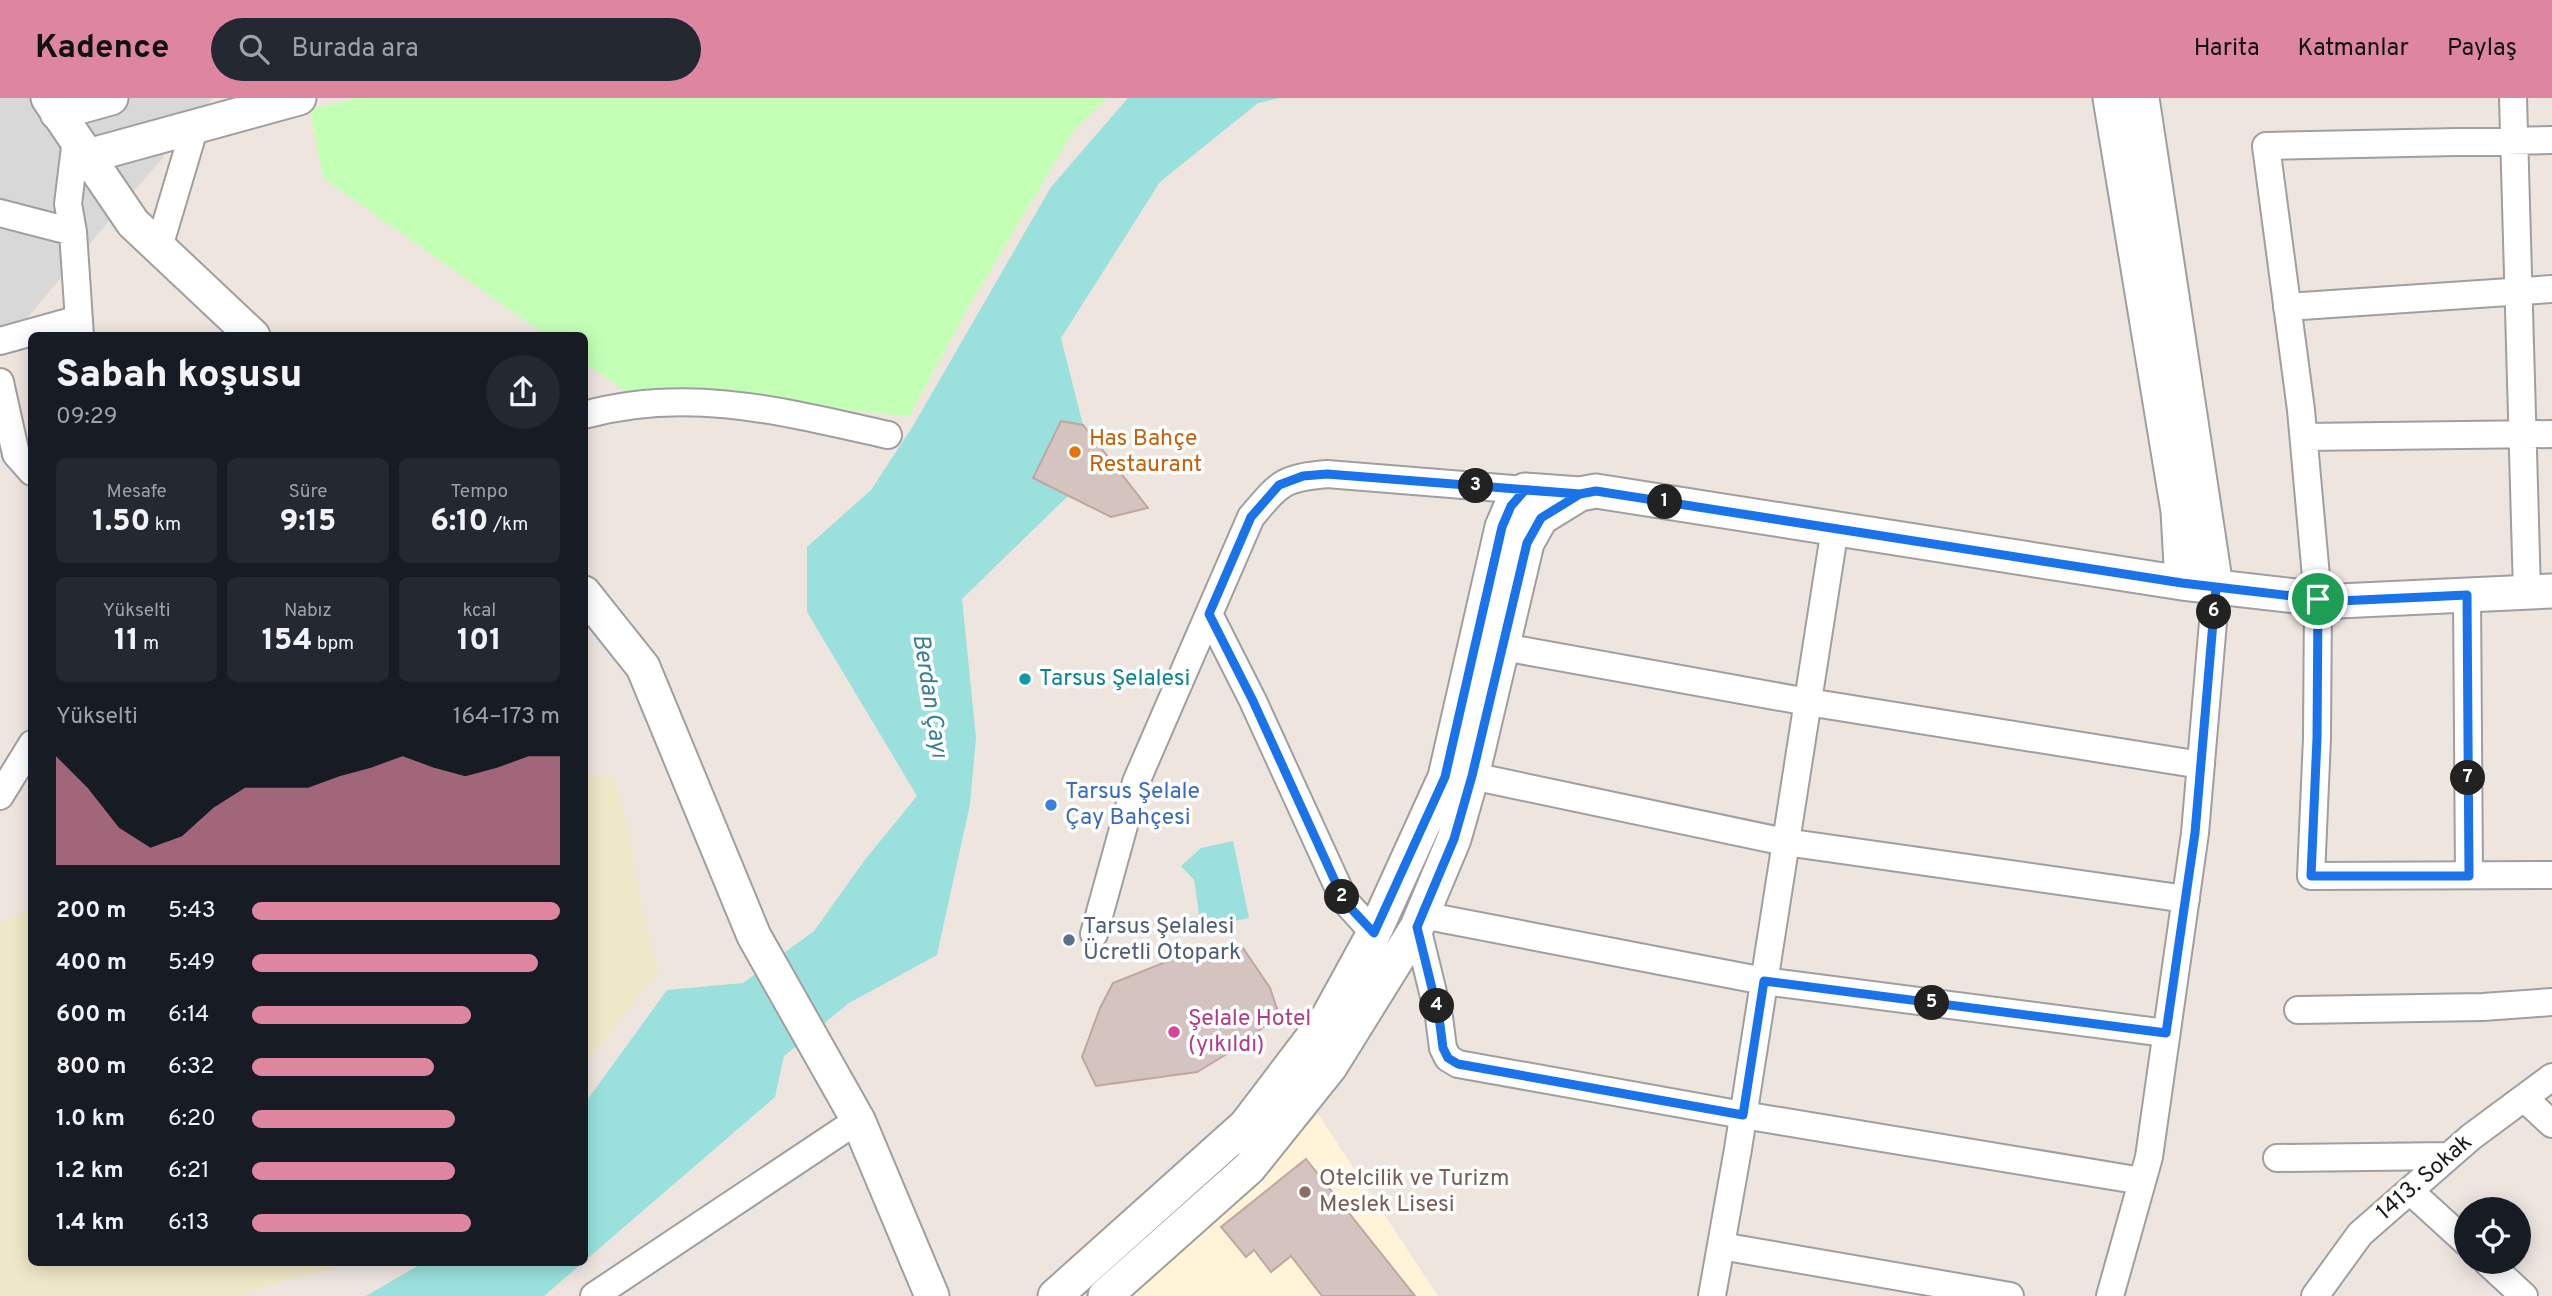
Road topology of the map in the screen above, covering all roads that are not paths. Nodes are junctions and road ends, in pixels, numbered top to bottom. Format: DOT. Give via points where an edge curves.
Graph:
graph roads {
  1 [pos="111,98"];
  2 [pos="299,98"];
  3 [pos="2110,98"];
  4 [pos="2142,98"];
  5 [pos="2512,98"];
  6 [pos="195,126"];
  7 [pos="67,127"];
  8 [pos="2552,140"];
  9 [pos="2513,141"];
  10 [pos="0,214"];
  11 [pos="74,232"];
  12 [pos="159,247"];
  13 [pos="2552,289"];
  14 [pos="2519,291"];
  15 [pos="2287,307"];
  16 [pos="80,327"];
  17 [pos="51,332"];
  18 [pos="249,332"];
  19 [pos="28,336"];
  20 [pos="0,341"];
  21 [pos="0,382"];
  22 [pos="588,414"];
  23 [pos="2523,434"];
  24 [pos="2552,434"];
  25 [pos="888,435"];
  26 [pos="2304,437"];
  27 [pos="28,468"];
  28 [pos="1525,490"];
  29 [pos="1580,494"];
  30 [pos="1835,528"];
  31 [pos="2182,583"];
  32 [pos="2216,587"];
  33 [pos="2540,591"];
  34 [pos="2467,595"];
  35 [pos="588,598"];
  36 [pos="2318,599"];
  37 [pos="1209,614"];
  38 [pos="1503,647"];
  39 [pos="1808,702"];
  40 [pos="28,750"];
  41 [pos="2201,765"];
  42 [pos="1472,776"];
  43 [pos="0,796"];
  44 [pos="1785,842"];
  45 [pos="2552,875"];
  46 [pos="2469,876"];
  47 [pos="2186,900"];
  48 [pos="1419,921"];
  49 [pos="1374,933"];
  50 [pos="1094,934"];
  51 [pos="1764,981"];
  52 [pos="2552,1002"];
  53 [pos="2298,1010"];
  54 [pos="2166,1033"];
  55 [pos="2552,1077"];
  56 [pos="2524,1098"];
  57 [pos="1743,1115"];
  58 [pos="858,1121"];
  59 [pos="2552,1124"];
  60 [pos="2449,1156"];
  61 [pos="2277,1158"];
  62 [pos="2142,1181"];
  63 [pos="2410,1191"];
  64 [pos="2454,1231"];
  65 [pos="1721,1247"];
  66 [pos="2500,1274"];
  67 [pos="594,1296"];
  68 [pos="932,1296"];
  69 [pos="1055,1296"];
  70 [pos="1105,1296"];
  71 [pos="1712,1296"];
  72 [pos="2010,1296"];
  73 [pos="2110,1296"];
  74 [pos="2315,1296"];
  75 [pos="2524,1296"];
  1 -- 7 [label="street"];
  2 -- 6 [label="street"];
  3 -- 31 [label="street" via="2178,511"];
  4 -- 32 [label="street"];
  5 -- 9 [label="street"];
  6 -- 7 [label="street"];
  6 -- 12 [label="street"];
  7 -- 11 [label="street" via="68,205"];
  7 -- 12 [label="street" via="134,223"];
  8 -- 9 [label="street"];
  9 -- 14 [label="street"];
  9 -- 15 [label="street" via="2266,146"];
  10 -- 11 [label="street"];
  11 -- 16 [label="street"];
  12 -- 18 [label="street"];
  13 -- 14 [label="street"];
  14 -- 15 [label="street"];
  14 -- 23 [label="street"];
  15 -- 26 [label="street"];
  16 -- 17 [label="street"];
  19 -- 20 [label="street"];
  21 -- 27 [label="street" via="16,454"];
  22 -- 25 [label="street" via="699,400 775,410"];
  23 -- 24 [label="street"];
  23 -- 26 [label="street"];
  23 -- 33 [label="street"];
  26 -- 36 [label="street"];
  28 -- 29 [label="street"];
  28 -- 37 [label="street" via="1327,474 1279,485 1251,517"];
  28 -- 49 [label="street" via="1502,527 1445,777"];
  29 -- 30 [label="street" via="1596,491"];
  29 -- 38 [label="street" via="1541,518 1527,543"];
  30 -- 31 [label="street"];
  30 -- 39 [label="street"];
  31 -- 32 [label="street"];
  32 -- 36 [label="street"];
  32 -- 41 [label="street"];
  33 -- 34 [label="street"];
  34 -- 36 [label="street"];
  34 -- 46 [label="street"];
  35 -- 58 [label="street" via="643,667 754,936"];
  36 -- 46 [label="street" via="2311,876"];
  37 -- 49 [label="street" via="1344,901"];
  37 -- 50 [label="street" via="1136,782"];
  38 -- 39 [label="street"];
  38 -- 42 [label="street"];
  39 -- 41 [label="street"];
  39 -- 44 [label="street"];
  40 -- 43 [label="street"];
  41 -- 47 [label="street"];
  42 -- 44 [label="street"];
  42 -- 48 [label="street" via="1454,839"];
  44 -- 47 [label="street"];
  44 -- 51 [label="street"];
  45 -- 46 [label="street"];
  47 -- 54 [label="street"];
  48 -- 51 [label="street"];
  48 -- 57 [label="street" via="1443,1048 1458,1064"];
  48 -- 70 [label="street" via="1330,1068 1249,1168"];
  49 -- 69 [label="street" via="1328,1017 1246,1125"];
  51 -- 54 [label="street"];
  51 -- 57 [label="street"];
  52 -- 53 [label="street"];
  54 -- 62 [label="street"];
  55 -- 56 [label="street, 1413. Sokak"];
  56 -- 59 [label="street"];
  56 -- 60 [label="street, 1413. Sokak"];
  57 -- 62 [label="street"];
  57 -- 65 [label="street"];
  58 -- 67 [label="street"];
  58 -- 68 [label="street"];
  60 -- 61 [label="street"];
  60 -- 63 [label="street, 1413. Sokak"];
  62 -- 73 [label="street"];
  63 -- 64 [label="street"];
  63 -- 74 [label="street, 1413. Sokak" via="2360,1234"];
  65 -- 71 [label="street"];
  65 -- 72 [label="street"];
  66 -- 75 [label="street"];
}
